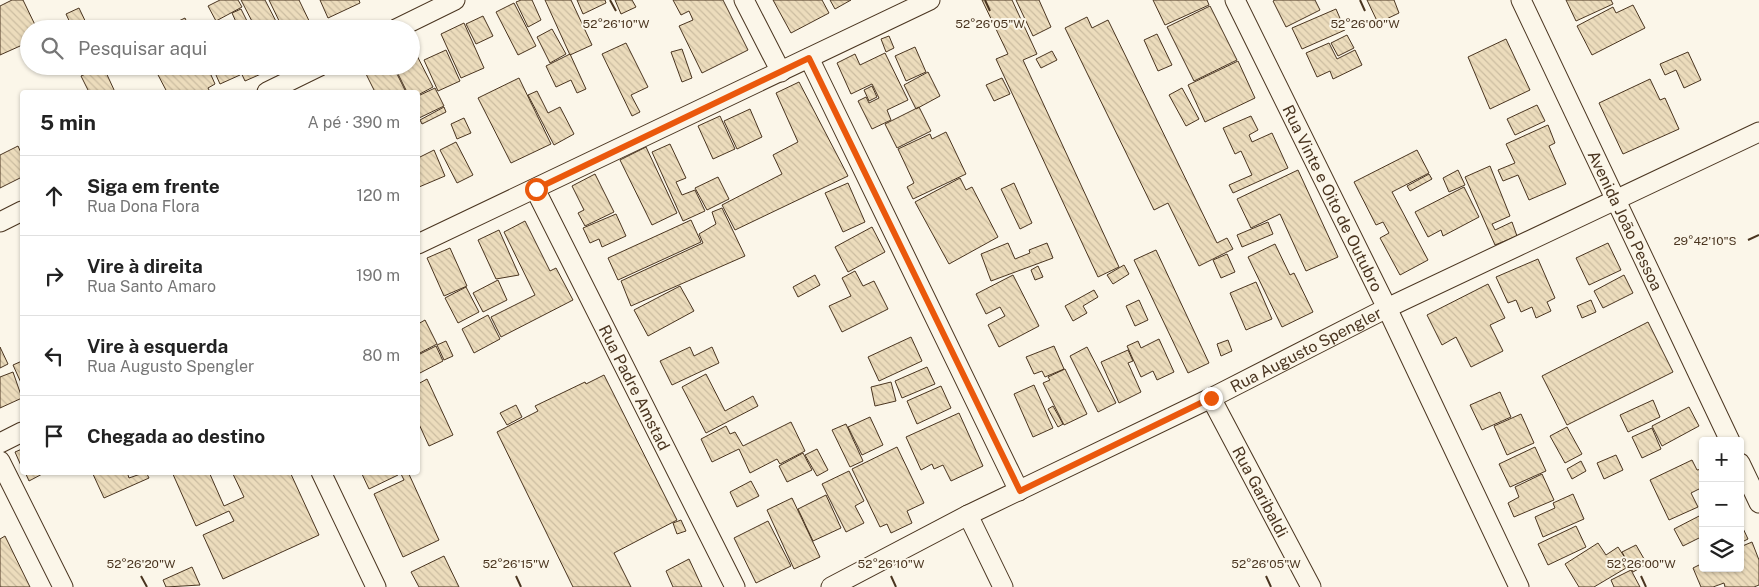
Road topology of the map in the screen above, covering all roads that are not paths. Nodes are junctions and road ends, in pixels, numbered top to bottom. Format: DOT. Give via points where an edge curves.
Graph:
graph roads {
  1 [pos="455,0"];
  2 [pos="744,0"];
  3 [pos="930,0"];
  4 [pos="1235,0"];
  5 [pos="1521,0"];
  6 [pos="414,20"];
  7 [pos="809,58"];
  8 [pos="781,72"];
  9 [pos="302,75"];
  10 [pos="271,90"];
  11 [pos="1759,132"];
  12 [pos="536,189"];
  13 [pos="1615,199"];
  14 [pos="20,213"];
  15 [pos="0,222"];
  16 [pos="420,243"];
  17 [pos="1387,308"];
  18 [pos="1211,398"];
  19 [pos="20,433"];
  20 [pos="1728,437"];
  21 [pos="0,443"];
  22 [pos="0,461"];
  23 [pos="1744,471"];
  24 [pos="322,475"];
  25 [pos="1020,491"];
  26 [pos="1759,503"];
  27 [pos="968,514"];
  28 [pos="63,587"];
  29 [pos="376,587"];
  30 [pos="735,587"];
  31 [pos="831,587"];
  32 [pos="1003,587"];
  33 [pos="1311,587"];
  34 [pos="1519,587"];
  1 -- 6 [label="street"];
  2 -- 8 [label="street"];
  3 -- 7 [label="street"];
  4 -- 17 [label="street, Rua Vinte e Oito de Outubro"];
  5 -- 13 [label="street, Avenida João Pessoa"];
  7 -- 8 [label="street"];
  7 -- 25 [label="street"];
  8 -- 12 [label="street"];
  9 -- 10 [label="street"];
  11 -- 13 [label="street, Rua Augusto Spengler"];
  12 -- 16 [label="street"];
  12 -- 30 [label="street, Rua Padre Amstad"];
  13 -- 17 [label="street, Rua Augusto Spengler"];
  13 -- 20 [label="street, Avenida João Pessoa"];
  14 -- 15 [label="street"];
  17 -- 18 [label="street, Rua Augusto Spengler"];
  17 -- 34 [label="street, Rua Vinte e Oito de Outubro"];
  18 -- 25 [label="street, Rua Augusto Spengler"];
  18 -- 33 [label="street, Rua Garibaldi"];
  19 -- 21 [label="street"];
  22 -- 28 [label="street"];
  23 -- 26 [label="street"];
  24 -- 29 [label="street"];
  25 -- 27 [label="street, Rua Augusto Spengler"];
  27 -- 31 [label="street, Rua Augusto Spengler"];
  27 -- 32 [label="street"];
}
